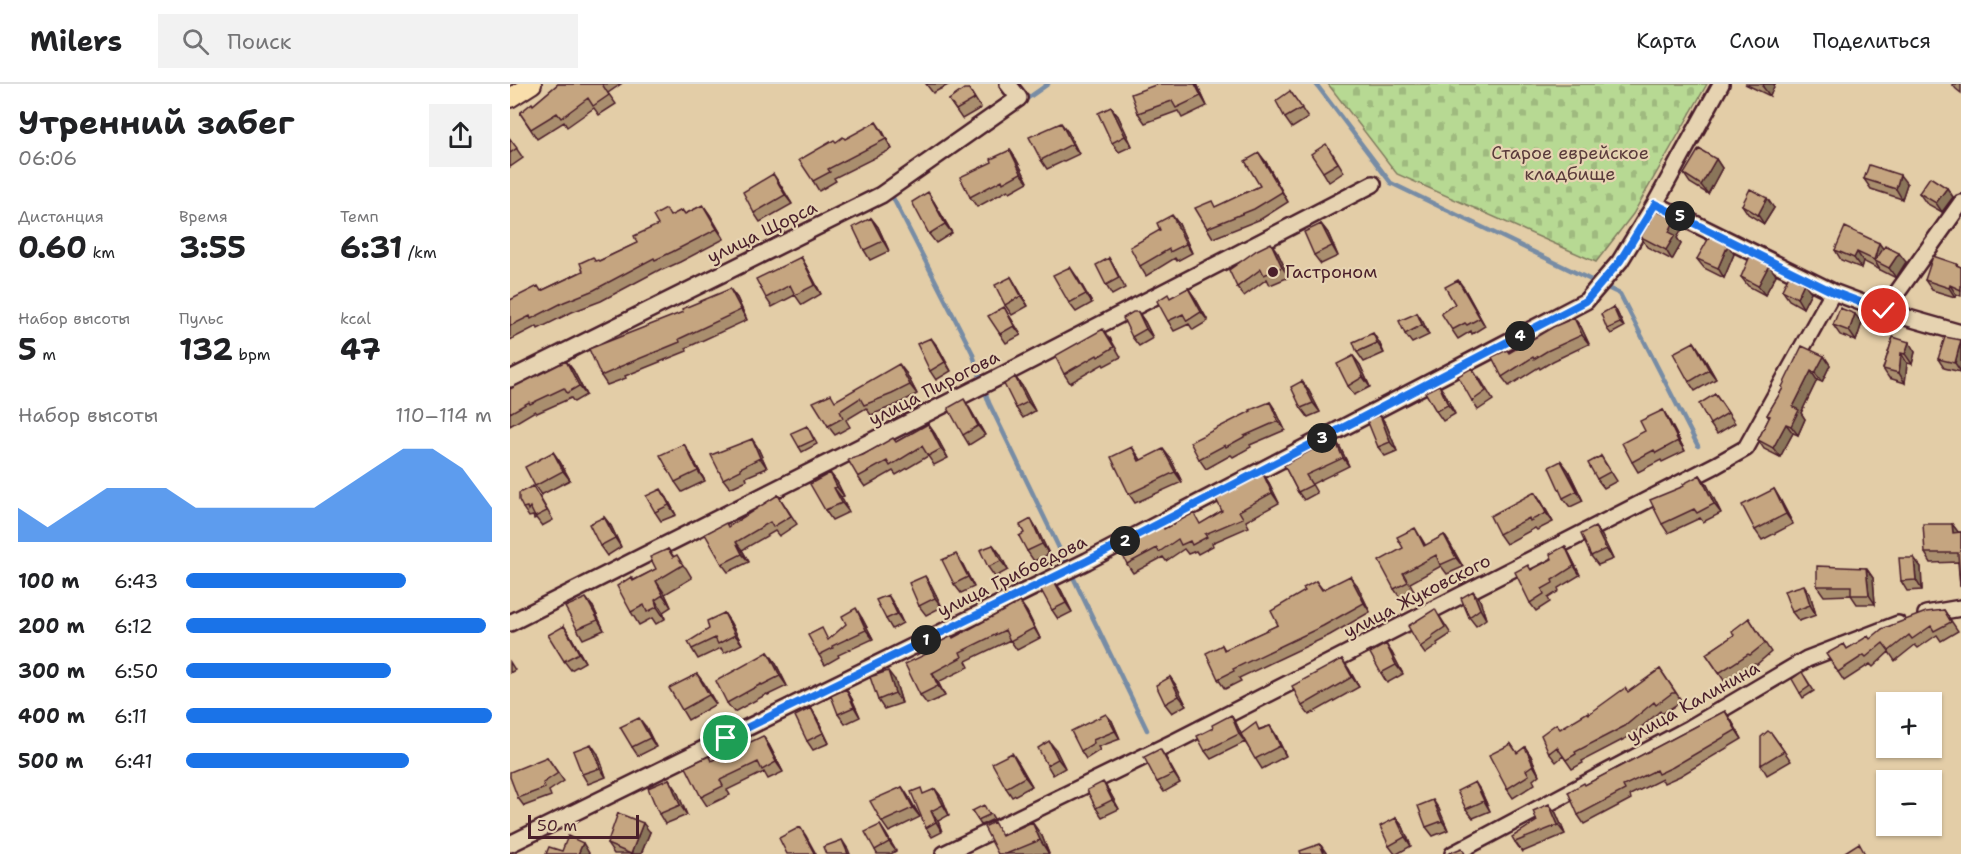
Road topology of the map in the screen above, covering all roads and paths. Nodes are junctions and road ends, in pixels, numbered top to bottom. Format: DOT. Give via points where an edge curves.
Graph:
graph roads {
  1 [pos="532,84"];
  2 [pos="1008,84"];
  3 [pos="1721,84"];
  4 [pos="510,98"];
  5 [pos="1373,184"];
  6 [pos="1961,203"];
  7 [pos="1655,204"];
  8 [pos="1833,292"];
  9 [pos="1884,311"];
  10 [pos="1961,333"];
  11 [pos="510,379"];
  12 [pos="1961,608"];
  13 [pos="510,623"];
  14 [pos="510,844"];
  15 [pos="944,854"];
  16 [pos="1453,854"];
  1 -- 4 [label="main road"];
  2 -- 11 [label="street, улица Щорса" via="1019,98 881,195"];
  3 -- 7 [label="street, улица Грибоедова"];
  5 -- 13 [label="street, улица Пирогова"];
  6 -- 9 [label="street"];
  7 -- 8 [label="street"];
  7 -- 14 [label="street, улица Грибоедова" via="1620,261 1586,301 1087,561"];
  8 -- 9 [label="street"];
  8 -- 15 [label="street, улица Жуковского" via="1746,448 1186,736"];
  9 -- 10 [label="street"];
  12 -- 16 [label="street, улица Калинина" via="1930,612 1807,659 1690,728"];
}
